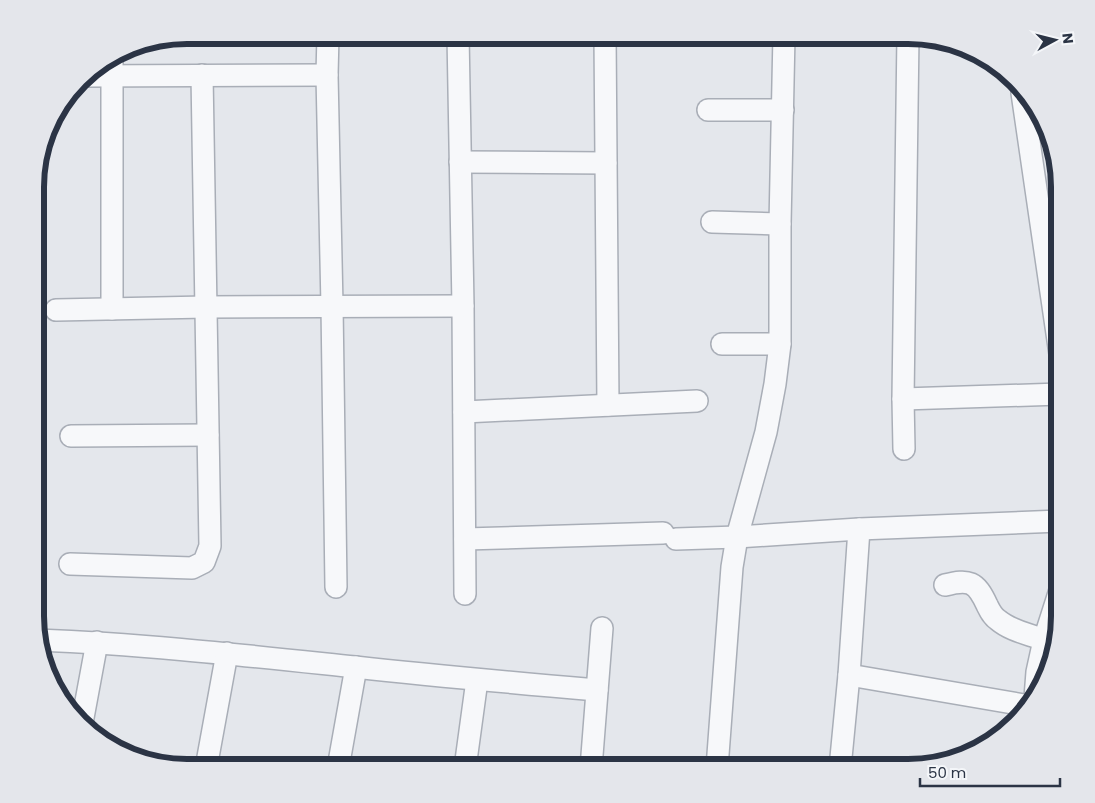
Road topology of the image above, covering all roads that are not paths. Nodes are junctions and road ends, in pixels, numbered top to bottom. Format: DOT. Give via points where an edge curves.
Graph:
graph roads {
  1 [pos="328,44"];
  2 [pos="458,44"];
  3 [pos="605,44"];
  4 [pos="784,44"];
  5 [pos="908,44"];
  6 [pos="112,67"];
  7 [pos="202,75"];
  8 [pos="327,76"];
  9 [pos="1023,102"];
  10 [pos="708,110"];
  11 [pos="783,110"];
  12 [pos="460,162"];
  13 [pos="606,163"];
  14 [pos="712,222"];
  15 [pos="780,224"];
  16 [pos="1051,292"];
  17 [pos="332,306"];
  18 [pos="463,306"];
  19 [pos="206,307"];
  20 [pos="112,308"];
  21 [pos="56,310"];
  22 [pos="722,344"];
  23 [pos="780,344"];
  24 [pos="1051,394"];
  25 [pos="903,399"];
  26 [pos="698,401"];
  27 [pos="608,405"];
  28 [pos="464,412"];
  29 [pos="208,435"];
  30 [pos="71,436"];
  31 [pos="904,449"];
  32 [pos="1051,521"];
  33 [pos="859,529"];
  34 [pos="738,537"];
  35 [pos="465,540"];
  36 [pos="70,564"];
  37 [pos="945,585"];
  38 [pos="336,587"];
  39 [pos="465,594"];
  40 [pos="1051,618"];
  41 [pos="602,628"];
  42 [pos="46,640"];
  43 [pos="1044,640"];
  44 [pos="97,642"];
  45 [pos="227,653"];
  46 [pos="356,667"];
  47 [pos="849,675"];
  48 [pos="1037,678"];
  49 [pos="478,680"];
  50 [pos="597,690"];
  51 [pos="1021,704"];
  52 [pos="84,715"];
  53 [pos="208,759"];
  54 [pos="340,759"];
  55 [pos="466,759"];
  56 [pos="592,759"];
  57 [pos="718,759"];
  58 [pos="841,759"];
  1 -- 8 [label="street"];
  2 -- 12 [label="street"];
  3 -- 13 [label="street"];
  4 -- 11 [label="street"];
  5 -- 25 [label="street"];
  6 -- 7 [label="street"];
  6 -- 20 [label="street"];
  7 -- 8 [label="street"];
  7 -- 19 [label="street"];
  8 -- 17 [label="street"];
  9 -- 16 [label="street"];
  10 -- 11 [label="street"];
  11 -- 15 [label="street"];
  12 -- 13 [label="street"];
  12 -- 18 [label="street"];
  13 -- 27 [label="street"];
  14 -- 15 [label="street"];
  15 -- 23 [label="street"];
  17 -- 18 [label="street"];
  17 -- 19 [label="street"];
  17 -- 38 [label="street"];
  18 -- 28 [label="street"];
  19 -- 20 [label="street"];
  19 -- 29 [label="street"];
  20 -- 21 [label="street"];
  22 -- 23 [label="street"];
  23 -- 34 [label="street" via="766,432"];
  24 -- 25 [label="street"];
  25 -- 31 [label="street"];
  26 -- 27 [label="street"];
  27 -- 28 [label="street"];
  28 -- 35 [label="street"];
  29 -- 30 [label="street"];
  29 -- 36 [label="street" via="210,546 204,562 192,568"];
  32 -- 33 [label="street"];
  33 -- 34 [label="street"];
  33 -- 47 [label="street"];
  34 -- 35 [label="street"];
  34 -- 57 [label="street" via="732,567"];
  35 -- 39 [label="street"];
  37 -- 43 [label="street" via="970,583 977,587 998,621"];
  40 -- 43 [label="street"];
  41 -- 50 [label="street"];
  42 -- 44 [label="street"];
  43 -- 48 [label="street"];
  44 -- 45 [label="street"];
  44 -- 52 [label="street"];
  45 -- 46 [label="street"];
  45 -- 53 [label="street"];
  46 -- 49 [label="street"];
  46 -- 54 [label="street"];
  47 -- 51 [label="street"];
  47 -- 58 [label="street"];
  49 -- 50 [label="street"];
  49 -- 55 [label="street"];
  50 -- 56 [label="street"];
}
